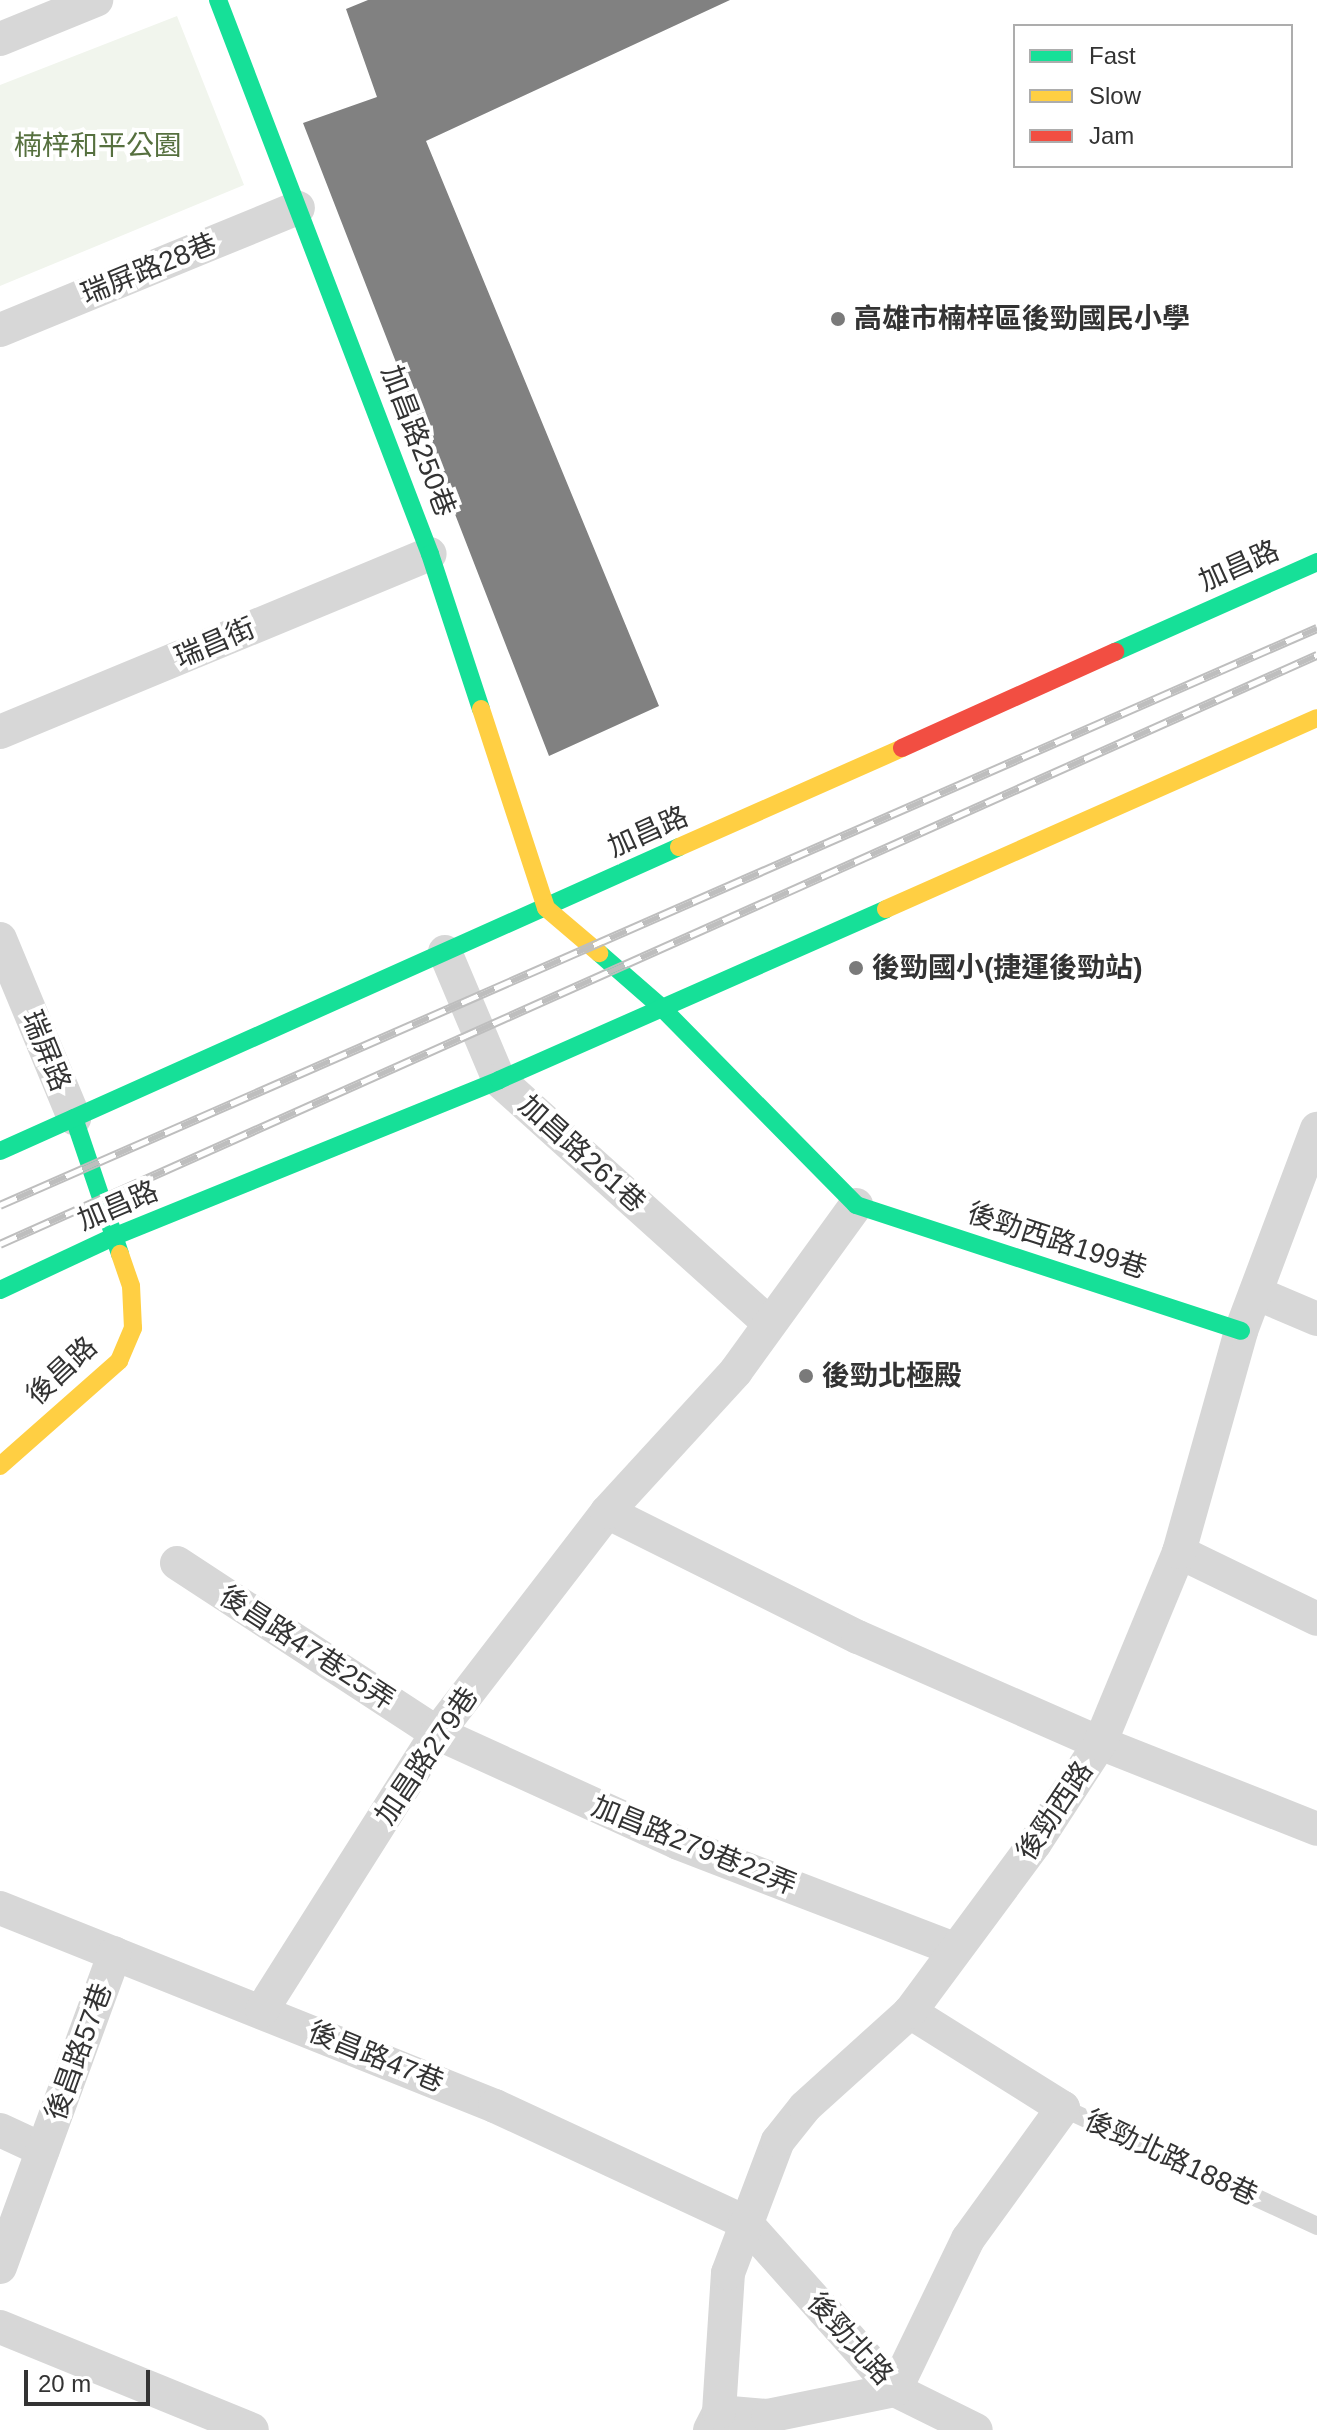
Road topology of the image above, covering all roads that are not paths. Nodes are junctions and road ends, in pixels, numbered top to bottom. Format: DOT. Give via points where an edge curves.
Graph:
graph roads {
  1 [pos="96,0"];
  2 [pos="218,0"];
  3 [pos="0,39"];
  4 [pos="298,208"];
  5 [pos="0,330"];
  6 [pos="430,554"];
  7 [pos="1317,562"];
  8 [pos="1317,718"];
  9 [pos="0,732"];
  10 [pos="546,908"];
  11 [pos="0,939"];
  12 [pos="445,952"];
  13 [pos="661,1007"];
  14 [pos="499,1080"];
  15 [pos="74,1118"];
  16 [pos="1317,1129"];
  17 [pos="0,1151"];
  18 [pos="1307,1194"];
  19 [pos="856,1205"];
  20 [pos="113,1237"];
  21 [pos="0,1290"];
  22 [pos="1256,1293"];
  23 [pos="1317,1319"];
  24 [pos="768,1322"];
  25 [pos="1241,1331"];
  26 [pos="0,1466"];
  27 [pos="607,1512"];
  28 [pos="1179,1552"];
  29 [pos="177,1563"];
  30 [pos="1317,1619"];
  31 [pos="437,1733"];
  32 [pos="1100,1743"];
  33 [pos="1317,1829"];
  34 [pos="0,1908"];
  35 [pos="954,1949"];
  36 [pos="115,1953"];
  37 [pos="262,2010"];
  38 [pos="910,2012"];
  39 [pos="1063,2108"];
  40 [pos="0,2130"];
  41 [pos="43,2150"];
  42 [pos="745,2222"];
  43 [pos="1317,2226"];
  44 [pos="0,2267"];
  45 [pos="0,2327"];
  46 [pos="895,2390"];
  47 [pos="715,2421"];
  48 [pos="252,2430"];
  49 [pos="976,2430"];
  1 -- 3 [label="street"];
  2 -- 4 [label="street, 加昌路250巷"];
  4 -- 5 [label="street, 瑞屏路28巷"];
  4 -- 6 [label="street, 加昌路250巷"];
  6 -- 9 [label="street, 瑞昌街"];
  6 -- 10 [label="street, 加昌路250巷"];
  7 -- 10 [label="street, 加昌路"];
  8 -- 13 [label="street, 加昌路"];
  10 -- 12 [label="street, 加昌路"];
  10 -- 13 [label="street"];
  11 -- 15 [label="street, 瑞屏路"];
  12 -- 14 [label="street, 加昌路261巷"];
  12 -- 15 [label="street, 加昌路"];
  13 -- 14 [label="street, 加昌路"];
  13 -- 19 [label="street"];
  14 -- 20 [label="street, 加昌路"];
  14 -- 24 [label="street, 加昌路261巷"];
  15 -- 17 [label="street, 加昌路"];
  15 -- 20 [label="street, 後昌路"];
  16 -- 18 [label="street, 後勁西路"];
  18 -- 22 [label="street, 後勁西路"];
  19 -- 24 [label="street, 加昌路279巷"];
  19 -- 25 [label="street, 後勁西路199巷"];
  20 -- 21 [label="street, 加昌路"];
  20 -- 26 [label="street, 後昌路" via="131,1286 133,1328 119,1361"];
  22 -- 23 [label="street"];
  22 -- 25 [label="street, 後勁西路"];
  24 -- 27 [label="street, 加昌路279巷" via="736,1371"];
  25 -- 28 [label="street, 後勁西路"];
  27 -- 31 [label="street, 加昌路279巷"];
  27 -- 32 [label="street" via="858,1637"];
  28 -- 30 [label="street"];
  28 -- 32 [label="street, 後勁西路"];
  29 -- 31 [label="street, 後昌路47巷25弄"];
  31 -- 35 [label="street, 加昌路279巷22弄" via="678,1843"];
  31 -- 37 [label="street, 加昌路279巷"];
  32 -- 33 [label="street"];
  32 -- 35 [label="street, 後勁西路" via="1035,1843"];
  34 -- 36 [label="street, 後昌路47巷"];
  35 -- 38 [label="street, 後勁西路"];
  36 -- 37 [label="street, 後昌路47巷"];
  36 -- 41 [label="street, 後昌路57巷"];
  37 -- 42 [label="street, 後昌路47巷" via="495,2106"];
  38 -- 39 [label="street"];
  38 -- 42 [label="street, 後勁西路" via="805,2107 778,2141"];
  39 -- 43 [label="lane, 後勁北路188巷"];
  39 -- 46 [label="street, 後勁北路188巷" via="968,2239"];
  40 -- 41 [label="street, 後昌路57巷"];
  41 -- 44 [label="street, 後昌路57巷"];
  42 -- 46 [label="street, 後勁北路"];
  42 -- 47 [label="street, 後勁西路" via="722,2306"];
  45 -- 48 [label="street"];
  46 -- 47 [label="street" via="768,2416"];
  46 -- 49 [label="street, 後勁北路"];
}
